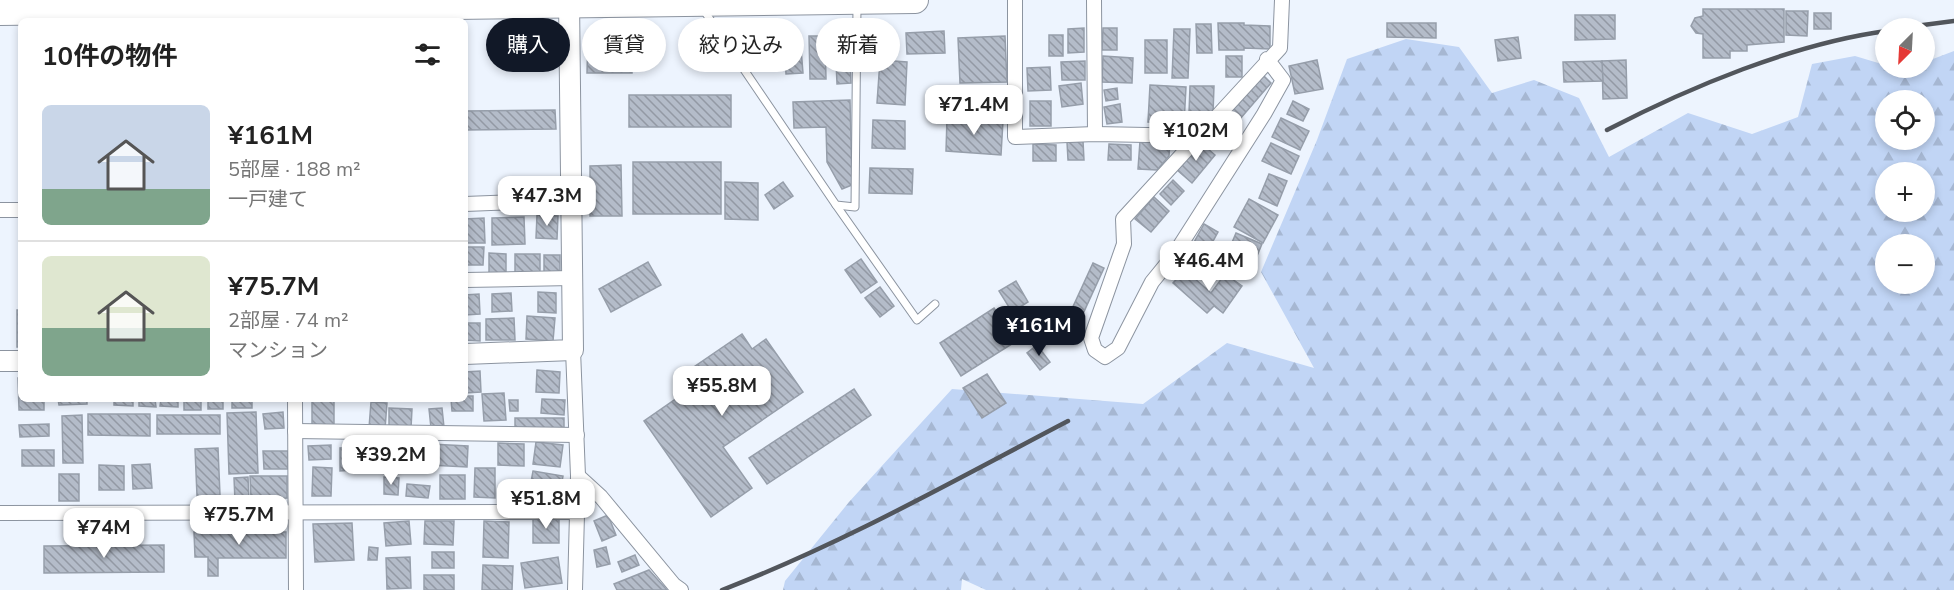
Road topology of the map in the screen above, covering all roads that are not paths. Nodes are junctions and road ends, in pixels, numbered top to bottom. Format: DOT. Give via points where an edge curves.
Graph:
graph roads {
  1 [pos="915,0"];
  2 [pos="1015,0"];
  3 [pos="1094,0"];
  4 [pos="1282,0"];
  5 [pos="827,1"];
  6 [pos="857,1"];
  7 [pos="569,2"];
  8 [pos="699,3"];
  9 [pos="364,4"];
  10 [pos="0,12"];
  11 [pos="294,15"];
  12 [pos="1268,59"];
  13 [pos="1095,134"];
  14 [pos="1199,136"];
  15 [pos="571,200"];
  16 [pos="468,204"];
  17 [pos="836,205"];
  18 [pos="0,210"];
  19 [pos="18,210"];
  20 [pos="572,278"];
  21 [pos="468,280"];
  22 [pos="935,304"];
  23 [pos="573,350"];
  24 [pos="468,354"];
  25 [pos="0,361"];
  26 [pos="18,361"];
  27 [pos="295,402"];
  28 [pos="295,431"];
  29 [pos="578,435"];
  30 [pos="578,476"];
  31 [pos="296,512"];
  32 [pos="577,512"];
  33 [pos="0,513"];
  34 [pos="571,589"];
  35 [pos="296,590"];
  36 [pos="681,590"];
  1 -- 6 [label="highway"];
  2 -- 13 [label="street" via="1015,137"];
  3 -- 13 [label="street"];
  4 -- 12 [label="street" via="1280,48"];
  5 -- 6 [label="highway"];
  5 -- 8 [label="highway"];
  6 -- 17 [label="lane" via="855,207"];
  7 -- 8 [label="highway"];
  7 -- 9 [label="highway"];
  7 -- 15 [label="street"];
  8 -- 17 [label="lane"];
  9 -- 11 [label="highway"];
  10 -- 11 [label="highway"];
  12 -- 14 [label="street"];
  12 -- 14 [label="street" via="1283,80 1174,255 1152,282 1118,348 1105,357 1095,350 1091,338 1124,244 1123,219"];
  13 -- 14 [label="street"];
  15 -- 16 [label="street"];
  15 -- 20 [label="street"];
  17 -- 22 [label="lane" via="917,320"];
  18 -- 19 [label="street"];
  20 -- 21 [label="street"];
  20 -- 23 [label="street"];
  23 -- 24 [label="street"];
  23 -- 29 [label="street"];
  25 -- 26 [label="street"];
  27 -- 28 [label="street"];
  28 -- 29 [label="street"];
  28 -- 31 [label="street"];
  29 -- 30 [label="street"];
  30 -- 32 [label="street"];
  30 -- 36 [label="street"];
  31 -- 32 [label="street"];
  31 -- 33 [label="street"];
  31 -- 35 [label="street"];
  32 -- 34 [label="street"];
}
